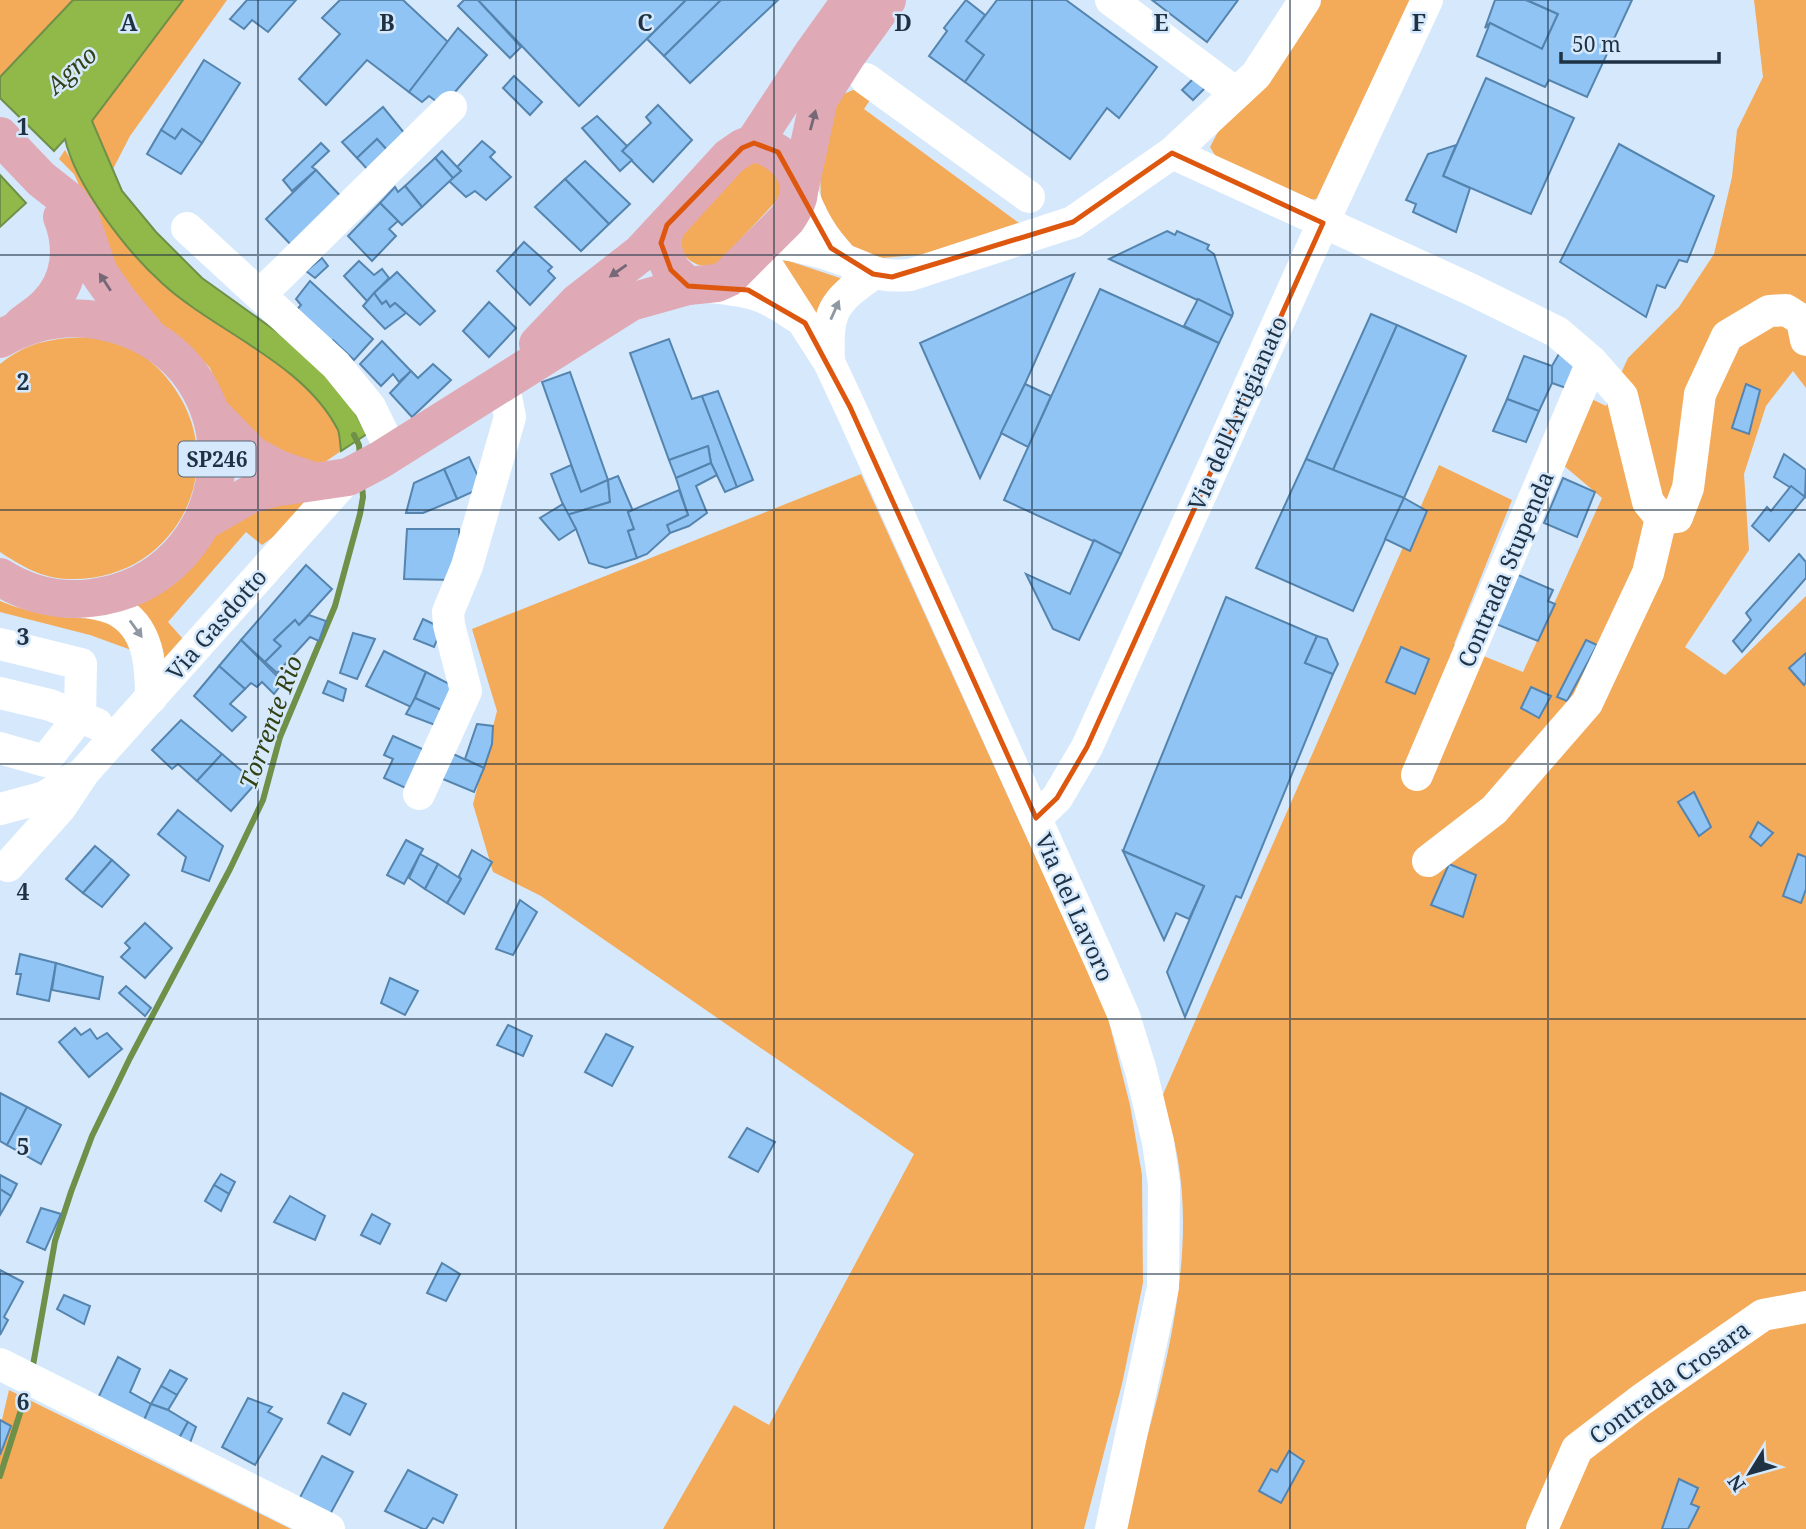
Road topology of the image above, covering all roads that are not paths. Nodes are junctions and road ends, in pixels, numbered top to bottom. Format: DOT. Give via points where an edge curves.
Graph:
graph roads {
  1 [pos="851,0"];
  2 [pos="887,0"];
  3 [pos="1111,0"];
  4 [pos="1305,0"];
  5 [pos="1427,0"];
  6 [pos="849,71"];
  7 [pos="1237,93"];
  8 [pos="452,107"];
  9 [pos="0,136"];
  10 [pos="754,143"];
  11 [pos="1172,153"];
  12 [pos="41,179"];
  13 [pos="800,187"];
  14 [pos="1029,197"];
  15 [pos="1073,222"];
  16 [pos="1323,223"];
  17 [pos="667,225"];
  18 [pos="187,228"];
  19 [pos="1036,234"];
  20 [pos="761,246"];
  21 [pos="843,259"];
  22 [pos="873,274"];
  23 [pos="694,286"];
  24 [pos="260,295"];
  25 [pos="805,323"];
  26 [pos="7,335"];
  27 [pos="147,336"];
  28 [pos="1806,340"];
  29 [pos="829,362"];
  30 [pos="1592,362"];
  31 [pos="503,382"];
  32 [pos="210,412"];
  33 [pos="359,468"];
  34 [pos="1661,518"];
  35 [pos="204,521"];
  36 [pos="0,577"];
  37 [pos="78,600"];
  38 [pos="0,644"];
  39 [pos="0,693"];
  40 [pos="151,698"];
  41 [pos="80,716"];
  42 [pos="115,738"];
  43 [pos="0,748"];
  44 [pos="84,772"];
  45 [pos="1417,775"];
  46 [pos="419,794"];
  47 [pos="0,810"];
  48 [pos="1036,818"];
  49 [pos="1429,861"];
  50 [pos="4,870"];
  51 [pos="1806,1307"];
  52 [pos="7,1368"];
  53 [pos="329,1529"];
  54 [pos="1111,1529"];
  55 [pos="1542,1529"];
  1 -- 10 [label="main road"];
  2 -- 6 [label="main road"];
  3 -- 7 [label="street"];
  4 -- 7 [label="street" via="1256,75"];
  5 -- 16 [label="street, Via dell'Artigianato"];
  13 -- 6 [label="main road, one-way" via="819,99"];
  6 -- 14 [label="street"];
  7 -- 11 [label="street"];
  8 -- 24 [label="street"];
  9 -- 12 [label="main road"];
  10 -- 13 [label="main road" via="778,152"];
  10 -- 17 [label="main road" via="729,157"];
  11 -- 15 [label="street"];
  11 -- 16 [label="street"];
  12 -- 26 [label="main road, SP246" via="68,233 70,261 48,305"];
  27 -- 12 [label="main road, SP246, one-way" via="99,273 80,217 69,201"];
  13 -- 20 [label="main road" via="795,208"];
  13 -- 21 [label="street" via="820,232"];
  14 -- 15 [label="street"];
  14 -- 19 [label="street"];
  15 -- 19 [label="street"];
  16 -- 30 [label="street" via="1557,332"];
  16 -- 48 [label="street, Via dell'Artigianato" via="1087,747 1057,798"];
  17 -- 23 [label="main road" via="661,243 671,270"];
  17 -- 31 [label="main road, one-way" via="641,253 577,303"];
  18 -- 24 [label="street"];
  19 -- 22 [label="street" via="910,275"];
  20 -- 21 [label="street" via="802,247"];
  20 -- 23 [label="main road" via="728,278"];
  20 -- 25 [label="street, Via del Lavoro" via="784,294"];
  21 -- 22 [label="street"];
  29 -- 22 [label="street, one-way" via="827,329 838,301"];
  23 -- 25 [label="street, Via del Lavoro" via="748,290"];
  23 -- 31 [label="main road" via="631,302"];
  24 -- 33 [label="street" via="336,365 370,407"];
  25 -- 29 [label="street, Via del Lavoro"];
  26 -- 27 [label="main road, SP246" via="58,318 104,319"];
  27 -- 32 [label="main road, SP246" via="174,356 196,382"];
  28 -- 34 [label="street" via="1802,320 1786,310 1769,311 1727,336 1700,394 1688,488 1677,517"];
  29 -- 48 [label="street, Via del Lavoro"];
  30 -- 34 [label="street" via="1622,396 1648,502"];
  30 -- 45 [label="street, Contrada Stupenda"];
  31 -- 33 [label="main road"];
  31 -- 46 [label="street" via="510,417 467,566 448,612 466,691"];
  32 -- 33 [label="main road" via="252,455 278,469"];
  32 -- 35 [label="main road, SP246" via="218,448 216,486"];
  33 -- 35 [label="main road" via="249,495"];
  33 -- 40 [label="street, Via Gasdotto" via="289,540"];
  34 -- 49 [label="street" via="1648,573 1587,703 1494,810"];
  35 -- 37 [label="main road, SP246" via="187,548 165,570 109,596"];
  36 -- 37 [label="main road, SP246" via="39,595"];
  37 -- 40 [label="street, one-way" via="115,609 132,622 146,643"];
  38 -- 41 [label="street" via="81,664"];
  39 -- 41 [label="street"];
  40 -- 42 [label="street, Via Gasdotto"];
  41 -- 42 [label="street"];
  41 -- 43 [label="street" via="44,761"];
  42 -- 44 [label="street, Via Gasdotto"];
  44 -- 47 [label="street, Via Gasdotto" via="45,797"];
  44 -- 50 [label="street, Via Gasdotto" via="61,808"];
  47 -- 50 [label="street" via="14,830 16,842"];
  48 -- 54 [label="street, Via del Lavoro" via="1124,1016 1158,1142 1164,1184 1163,1287"];
  51 -- 55 [label="street, Contrada Crosara" via="1763,1315 1577,1449"];
  52 -- 53 [label="street"];
}
